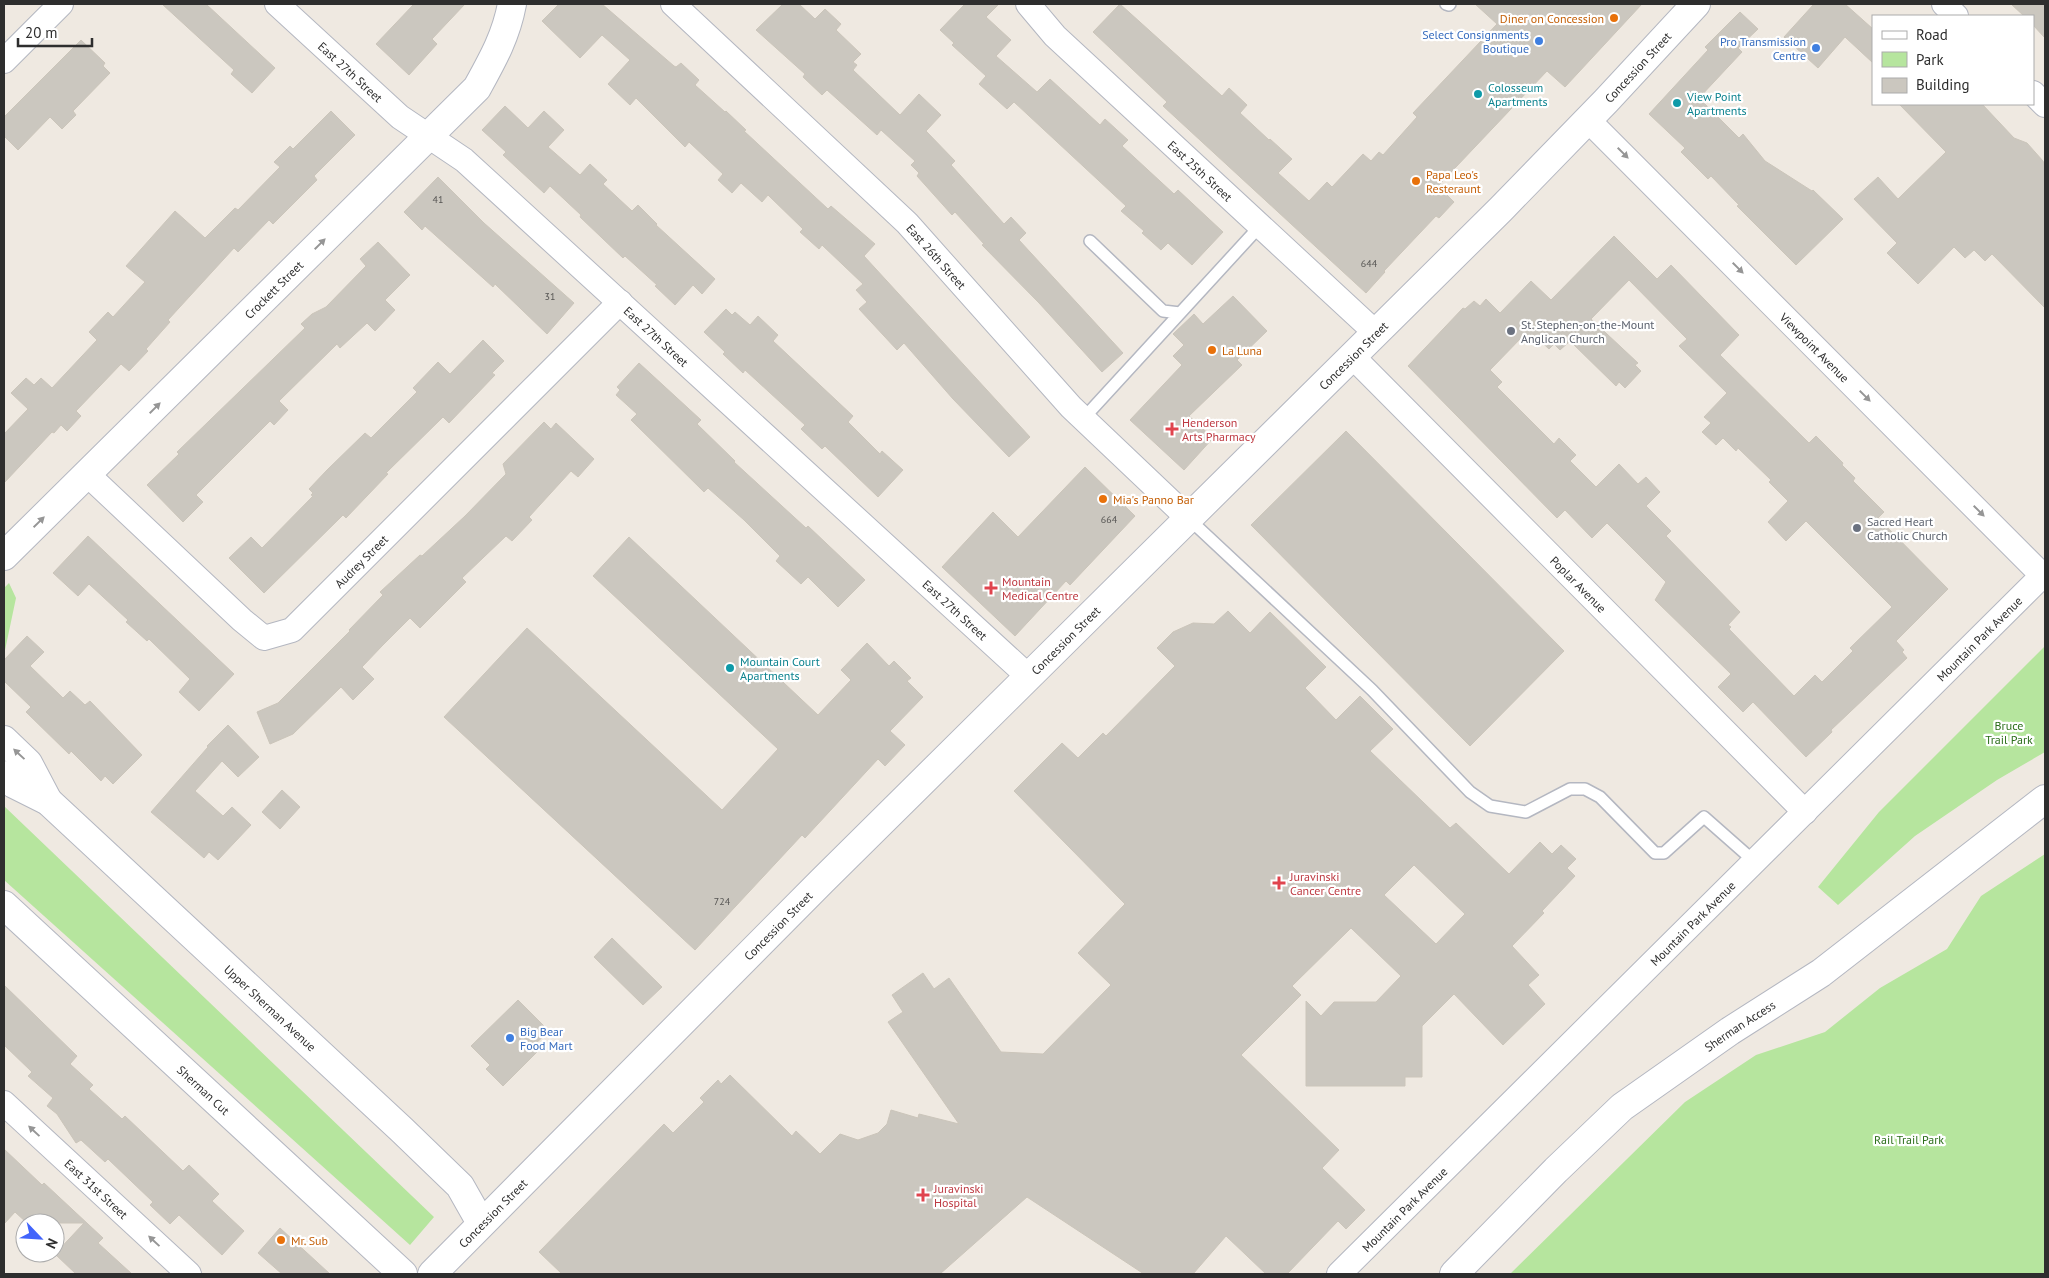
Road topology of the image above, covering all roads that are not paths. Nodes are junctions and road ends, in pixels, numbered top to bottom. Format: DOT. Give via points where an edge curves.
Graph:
graph roads {
  1 [pos="62,4"];
  2 [pos="278,4"];
  3 [pos="512,4"];
  4 [pos="673,4"];
  5 [pos="1028,4"];
  6 [pos="1446,4"];
  7 [pos="1450,4"];
  8 [pos="1696,4"];
  9 [pos="1944,4"];
  10 [pos="1955,15"];
  11 [pos="4,61"];
  12 [pos="2034,94"];
  13 [pos="2045,105"];
  14 [pos="1588,120"];
  15 [pos="430,136"];
  16 [pos="1260,226"];
  17 [pos="1090,242"];
  18 [pos="620,302"];
  19 [pos="1180,313"];
  20 [pos="1376,333"];
  21 [pos="1353,357"];
  22 [pos="1083,419"];
  23 [pos="87,474"];
  24 [pos="1189,519"];
  25 [pos="4,556"];
  26 [pos="2044,574"];
  27 [pos="1030,677"];
  28 [pos="4,740"];
  29 [pos="4,775"];
  30 [pos="2045,799"];
  31 [pos="48,800"];
  32 [pos="1805,812"];
  33 [pos="1755,862"];
  34 [pos="4,905"];
  35 [pos="4,1103"];
  36 [pos="481,1223"];
  37 [pos="439,1267"];
  38 [pos="189,1274"];
  39 [pos="404,1274"];
  40 [pos="1339,1274"];
  41 [pos="1454,1274"];
  1 -- 11 [label="street"];
  2 -- 15 [label="street, East 27th Street" via="400,117"];
  3 -- 15 [label="main road, Crockett Street" via="504,35 477,88"];
  4 -- 22 [label="street, East 26th Street" via="907,223"];
  5 -- 16 [label="street, East 25th Street" via="1055,36"];
  6 -- 7 [label="lane"];
  8 -- 14 [label="main road, Concession Street"];
  9 -- 10 [label="street"];
  12 -- 13 [label="street"];
  14 -- 20 [label="main road, Concession Street"];
  14 -- 26 [label="street, Viewpoint Avenue, one-way"];
  15 -- 18 [label="street, East 27th Street" via="464,160"];
  23 -- 15 [label="main road, Crockett Street, one-way"];
  16 -- 19 [label="lane"];
  16 -- 20 [label="street, East 25th Street"];
  17 -- 19 [label="lane" via="1163,311"];
  18 -- 23 [label="street, Audrey Street" via="292,630 264,638"];
  18 -- 27 [label="street, East 27th Street"];
  19 -- 22 [label="lane"];
  20 -- 21 [label="main road, Concession Street"];
  21 -- 24 [label="main road, Concession Street"];
  21 -- 32 [label="street, Poplar Avenue"];
  22 -- 24 [label="street, East 26th Street"];
  25 -- 23 [label="main road, Crockett Street, one-way"];
  24 -- 27 [label="main road, Concession Street"];
  24 -- 33 [label="lane" via="1372,690 1470,792 1490,806 1526,812 1570,789 1585,789 1600,797 1655,853 1664,853 1704,817"];
  26 -- 32 [label="street, Mountain Park Avenue"];
  27 -- 36 [label="main road, Concession Street"];
  31 -- 28 [label="main road, Upper Sherman Avenue, one-way" via="28,763"];
  29 -- 31 [label="main road, Upper Sherman Avenue" via="14,784"];
  30 -- 41 [label="main road, Sherman Access" via="1821,973 1622,1106"];
  31 -- 36 [label="main road, Upper Sherman Avenue" via="460,1186"];
  32 -- 33 [label="street, Mountain Park Avenue"];
  33 -- 40 [label="street, Mountain Park Avenue"];
  34 -- 39 [label="main road, Sherman Cut"];
  38 -- 35 [label="street, East 31st Street, one-way"];
  36 -- 37 [label="main road, Concession Street"];
}
